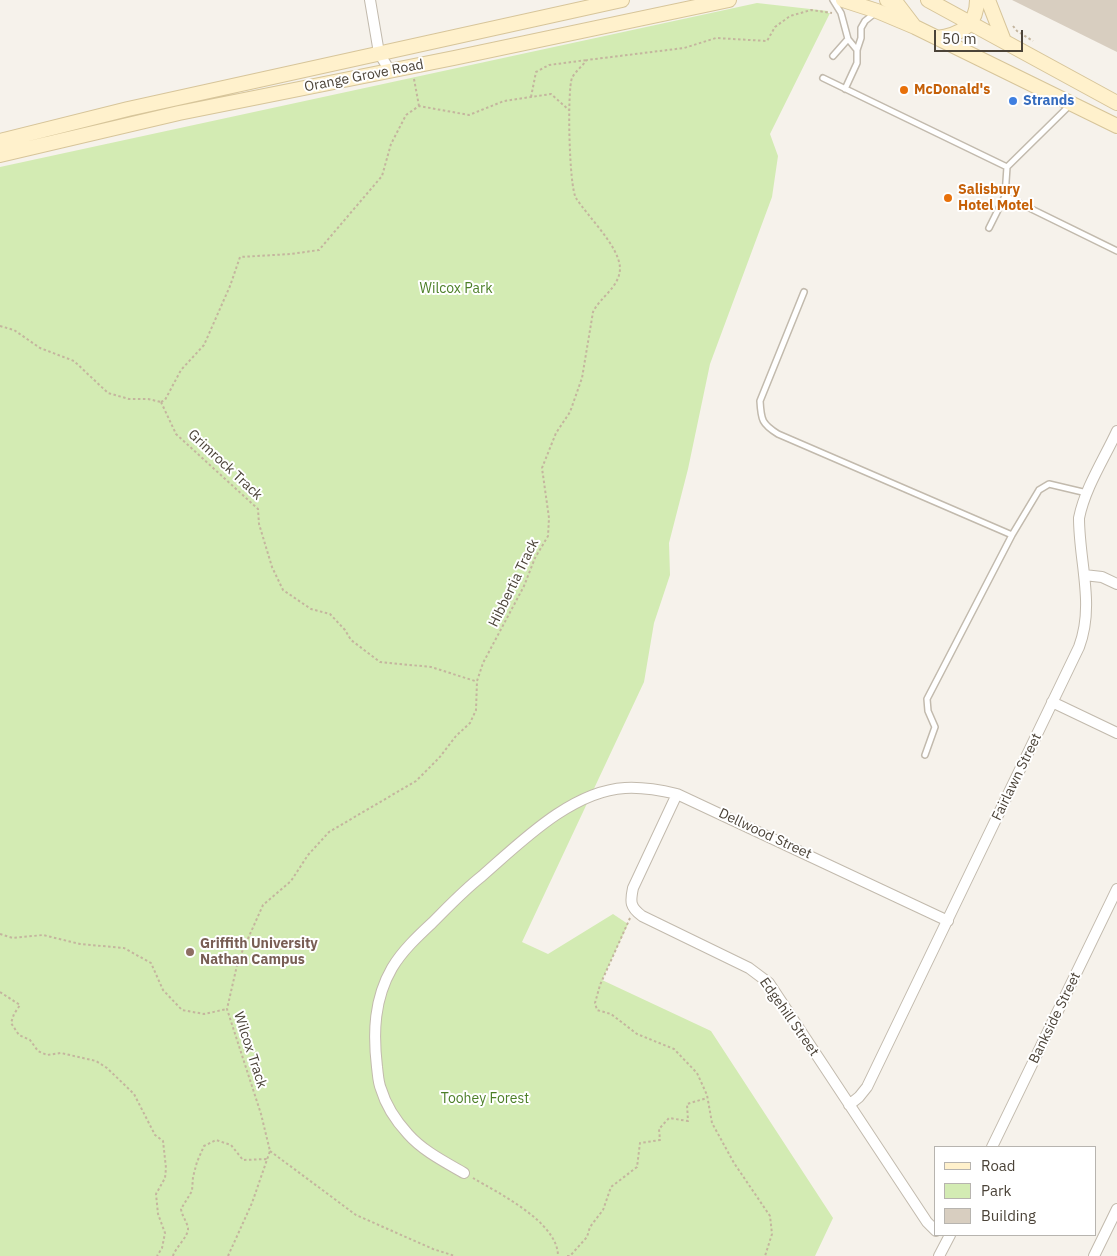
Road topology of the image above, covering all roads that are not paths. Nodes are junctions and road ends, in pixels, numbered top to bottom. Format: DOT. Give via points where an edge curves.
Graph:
graph roads {
  1 [pos="370,0"];
  2 [pos="622,0"];
  3 [pos="729,0"];
  4 [pos="832,0"];
  5 [pos="887,0"];
  6 [pos="928,0"];
  7 [pos="977,0"];
  8 [pos="988,0"];
  9 [pos="842,7"];
  10 [pos="878,11"];
  11 [pos="970,22"];
  12 [pos="915,27"];
  13 [pos="937,38"];
  14 [pos="848,39"];
  15 [pos="1004,41"];
  16 [pos="857,50"];
  17 [pos="379,53"];
  18 [pos="833,56"];
  19 [pos="390,71"];
  20 [pos="823,78"];
  21 [pos="846,89"];
  22 [pos="1117,103"];
  23 [pos="1071,104"];
  24 [pos="1117,126"];
  25 [pos="0,140"];
  26 [pos="0,155"];
  27 [pos="1007,167"];
  28 [pos="1005,196"];
  29 [pos="989,228"];
  30 [pos="1117,251"];
  31 [pos="804,292"];
  32 [pos="1117,431"];
  33 [pos="1087,493"];
  34 [pos="1012,536"];
  35 [pos="1084,575"];
  36 [pos="1117,584"];
  37 [pos="1052,702"];
  38 [pos="1117,733"];
  39 [pos="925,755"];
  40 [pos="677,794"];
  41 [pos="1117,889"];
  42 [pos="948,921"];
  43 [pos="849,1105"];
  44 [pos="992,1146"];
  45 [pos="464,1173"];
  46 [pos="1117,1209"];
  47 [pos="934,1229"];
  48 [pos="947,1236"];
  49 [pos="940,1256"];
  50 [pos="1094,1256"];
  1 -- 17 [label="street"];
  2 -- 17 [label="main road, Orange Grove Road"];
  3 -- 19 [label="main road, Orange Grove Road"];
  4 -- 9 [label="lane"];
  5 -- 12 [label="main road" via="898,6"];
  6 -- 11 [label="main road"];
  7 -- 11 [label="main road"];
  8 -- 15 [label="main road"];
  9 -- 10 [label="main road"];
  9 -- 14 [label="lane"];
  10 -- 12 [label="main road"];
  10 -- 16 [label="lane" via="861,28"];
  11 -- 13 [label="main road" via="958,33"];
  11 -- 15 [label="main road"];
  12 -- 13 [label="main road"];
  13 -- 23 [label="main road"];
  14 -- 16 [label="lane"];
  14 -- 18 [label="lane"];
  15 -- 22 [label="main road"];
  16 -- 21 [label="lane" via="857,63"];
  17 -- 19 [label="street"];
  17 -- 25 [label="main road, Orange Grove Road"];
  19 -- 26 [label="main road, Orange Grove Road" via="178,113"];
  20 -- 21 [label="lane"];
  21 -- 27 [label="lane"];
  23 -- 24 [label="main road"];
  23 -- 27 [label="lane"];
  27 -- 28 [label="lane"];
  28 -- 29 [label="lane"];
  28 -- 30 [label="lane"];
  31 -- 34 [label="lane" via="760,401 764,425"];
  32 -- 33 [label="street, Fairlawn Street"];
  33 -- 34 [label="lane" via="1049,484 1044,486"];
  33 -- 35 [label="street, Fairlawn Street" via="1079,518"];
  34 -- 39 [label="lane" via="927,699 935,727"];
  35 -- 36 [label="street"];
  35 -- 37 [label="street, Fairlawn Street" via="1087,612 1083,636"];
  37 -- 38 [label="street"];
  37 -- 42 [label="street, Fairlawn Street"];
  40 -- 42 [label="street, Dellwood Street"];
  40 -- 43 [label="street, Edgehill Street" via="633,888 633,910 761,975"];
  40 -- 45 [label="street, Dellwood Street" via="659,789 606,791 554,816 470,886 392,967 382,988 375,1016 374,1045 380,1089 391,1112 409,1135"];
  41 -- 44 [label="street, Bankside Street"];
  42 -- 43 [label="street, Fairlawn Street" via="867,1087"];
  43 -- 47 [label="street, Edgehill Street"];
  46 -- 50 [label="street"];
  48 -- 49 [label="street"];
}
